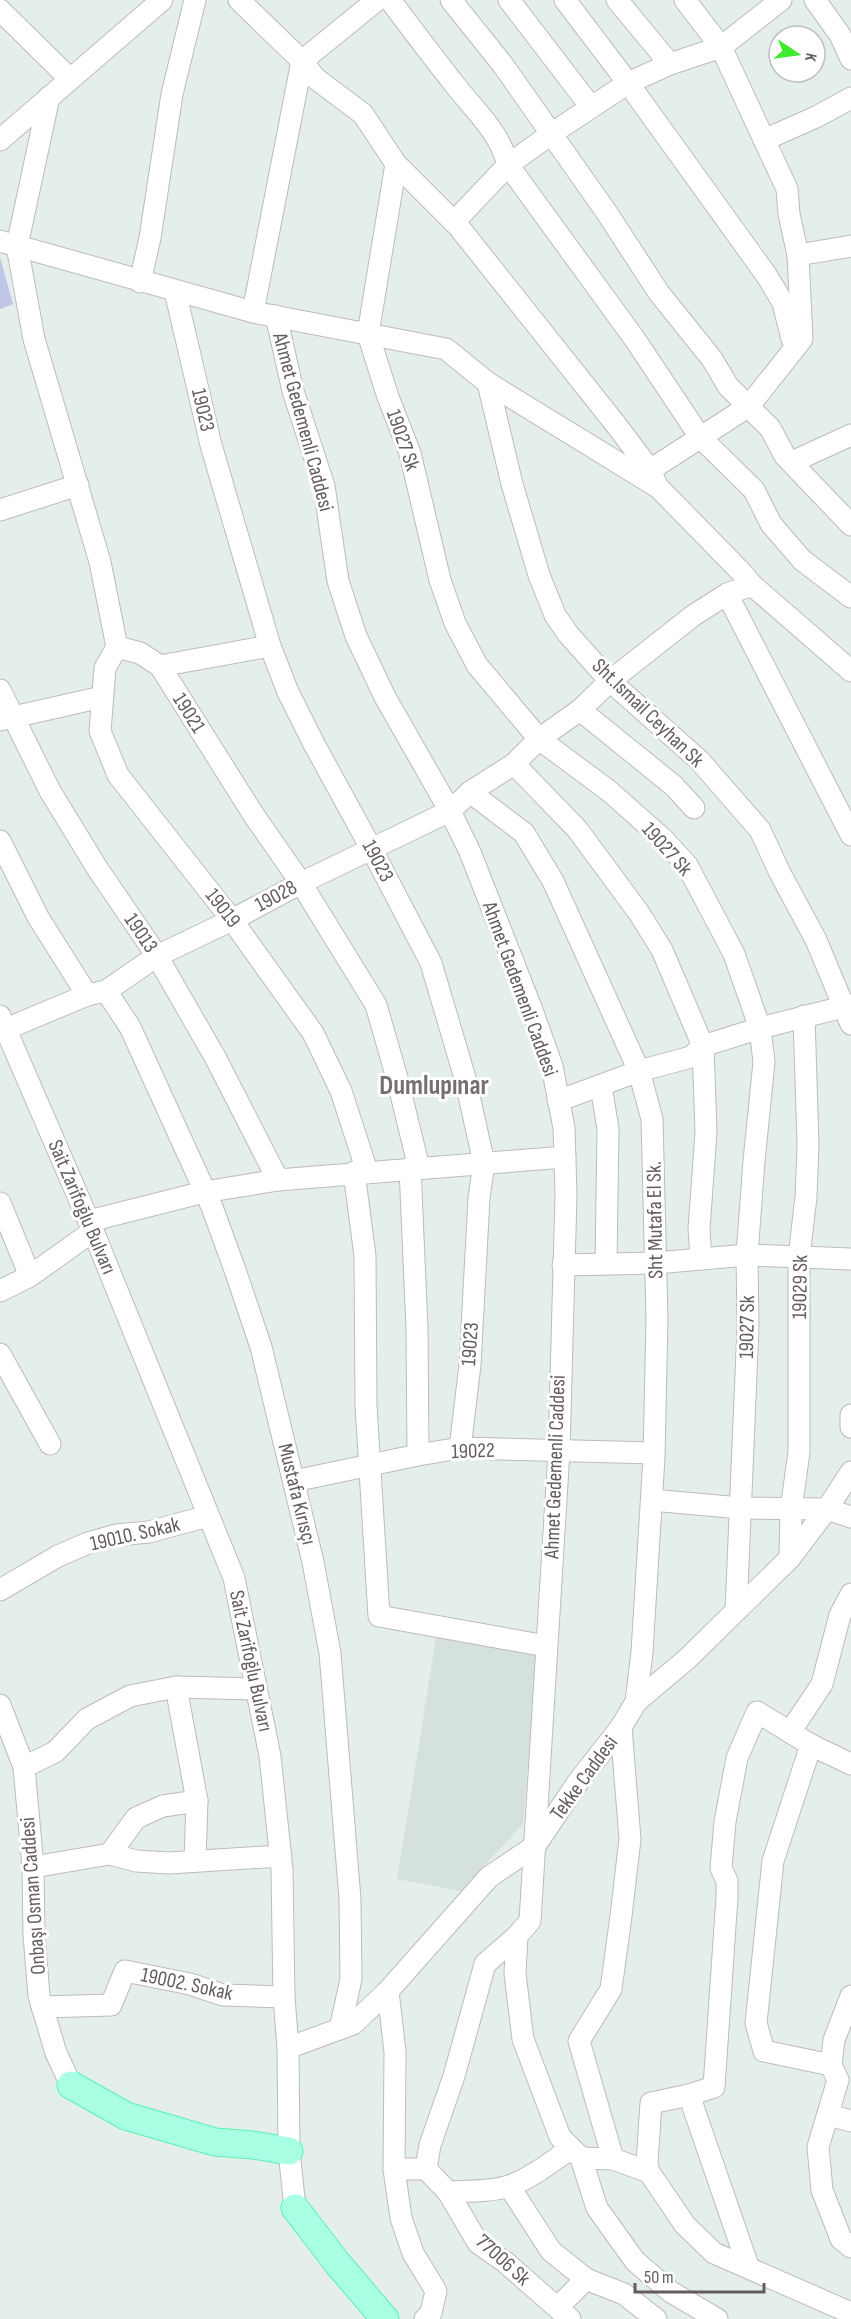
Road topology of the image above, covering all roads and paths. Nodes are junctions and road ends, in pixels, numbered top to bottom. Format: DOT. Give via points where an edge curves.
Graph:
graph roads {
  1 [pos="162,0"];
  2 [pos="195,0"];
  3 [pos="239,0"];
  4 [pos="377,0"];
  5 [pos="390,0"];
  6 [pos="451,0"];
  7 [pos="509,0"];
  8 [pos="565,0"];
  9 [pos="617,0"];
  10 [pos="685,0"];
  11 [pos="781,0"];
  12 [pos="815,0"];
  13 [pos="0,10"];
  14 [pos="721,47"];
  15 [pos="851,59"];
  16 [pos="302,61"];
  17 [pos="670,64"];
  18 [pos="70,79"];
  19 [pos="628,83"];
  20 [pos="49,97"];
  21 [pos="851,98"];
  22 [pos="591,107"];
  23 [pos="551,134"];
  24 [pos="0,140"];
  25 [pos="764,140"];
  26 [pos="396,164"];
  27 [pos="508,165"];
  28 [pos="454,222"];
  29 [pos="9,243"];
  30 [pos="851,246"];
  31 [pos="798,255"];
  32 [pos="140,282"];
  33 [pos="175,291"];
  34 [pos="253,312"];
  35 [pos="276,316"];
  36 [pos="368,334"];
  37 [pos="794,351"];
  38 [pos="488,382"];
  39 [pos="749,406"];
  40 [pos="851,435"];
  41 [pos="700,437"];
  42 [pos="792,462"];
  43 [pos="654,478"];
  44 [pos="78,485"];
  45 [pos="0,510"];
  46 [pos="851,525"];
  47 [pos="752,585"];
  48 [pos="727,594"];
  49 [pos="851,597"];
  50 [pos="270,646"];
  51 [pos="117,648"];
  52 [pos="160,666"];
  53 [pos="849,666"];
  54 [pos="610,681"];
  55 [pos="0,690"];
  56 [pos="102,697"];
  57 [pos="580,710"];
  58 [pos="6,718"];
  59 [pos="539,739"];
  60 [pos="514,764"];
  61 [pos="470,792"];
  62 [pos="694,808"];
  63 [pos="450,811"];
  64 [pos="851,835"];
  65 [pos="0,841"];
  66 [pos="372,850"];
  67 [pos="301,883"];
  68 [pos="232,920"];
  69 [pos="157,956"];
  70 [pos="97,993"];
  71 [pos="849,1012"];
  72 [pos="804,1016"];
  73 [pos="2,1024"];
  74 [pos="760,1028"];
  75 [pos="703,1046"];
  76 [pos="639,1071"];
  77 [pos="601,1086"];
  78 [pos="558,1101"];
  79 [pos="565,1157"];
  80 [pos="484,1162"];
  81 [pos="415,1168"];
  82 [pos="361,1172"];
  83 [pos="278,1180"];
  84 [pos="204,1192"];
  85 [pos="0,1203"];
  86 [pos="91,1226"];
  87 [pos="747,1255"];
  88 [pos="800,1257"];
  89 [pos="701,1259"];
  90 [pos="851,1259"];
  91 [pos="656,1263"];
  92 [pos="606,1264"];
  93 [pos="563,1265"];
  94 [pos="30,1276"];
  95 [pos="0,1291"];
  96 [pos="0,1354"];
  97 [pos="851,1415"];
  98 [pos="851,1427"];
  99 [pos="50,1444"];
  100 [pos="460,1449"];
  101 [pos="559,1451"];
  102 [pos="654,1453"];
  103 [pos="418,1455"];
  104 [pos="371,1465"];
  105 [pos="851,1472"];
  106 [pos="294,1481"];
  107 [pos="652,1500"];
  108 [pos="740,1508"];
  109 [pos="827,1509"];
  110 [pos="791,1510"];
  111 [pos="208,1516"];
  112 [pos="851,1516"];
  113 [pos="790,1558"];
  114 [pos="0,1590"];
  115 [pos="851,1594"];
  116 [pos="736,1611"];
  117 [pos="546,1646"];
  118 [pos="176,1687"];
  119 [pos="255,1689"];
  120 [pos="636,1702"];
  121 [pos="0,1705"];
  122 [pos="621,1727"];
  123 [pos="790,1732"];
  124 [pos="811,1745"];
  125 [pos="851,1764"];
  126 [pos="24,1767"];
  127 [pos="197,1801"];
  128 [pos="535,1845"];
  129 [pos="110,1854"];
  130 [pos="281,1856"];
  131 [pos="195,1862"];
  132 [pos="33,1867"];
  133 [pos="517,1936"];
  134 [pos="388,1991"];
  135 [pos="851,1996"];
  136 [pos="284,1997"];
  137 [pos="42,2007"];
  138 [pos="340,2029"];
  139 [pos="288,2048"];
  140 [pos="831,2065"];
  141 [pos="71,2085"];
  142 [pos="689,2095"];
  143 [pos="829,2115"];
  144 [pos="851,2121"];
  145 [pos="289,2151"];
  146 [pos="575,2153"];
  147 [pos="613,2159"];
  148 [pos="394,2169"];
  149 [pos="426,2169"];
  150 [pos="649,2172"];
  151 [pos="510,2186"];
  152 [pos="448,2192"];
  153 [pos="296,2208"];
  154 [pos="851,2247"];
  155 [pos="748,2266"];
  156 [pos="586,2279"];
  157 [pos="564,2313"];
  158 [pos="851,2313"];
  159 [pos="385,2319"];
  160 [pos="425,2319"];
  161 [pos="656,2319"];
  162 [pos="717,2319"];
  1 -- 18 [label="street"];
  2 -- 32 [label="street" via="172,94"];
  3 -- 16 [label="street"];
  4 -- 16 [label="street"];
  5 -- 27 [label="street" via="490,127 503,147"];
  6 -- 23 [label="street"];
  7 -- 22 [label="street"];
  8 -- 19 [label="street"];
  9 -- 17 [label="street"];
  10 -- 14 [label="street"];
  11 -- 14 [label="street"];
  12 -- 15 [label="street" via="840,35"];
  13 -- 18 [label="street"];
  14 -- 17 [label="street"];
  14 -- 25 [label="street"];
  16 -- 26 [label="street" via="315,78 363,114"];
  16 -- 34 [label="street"];
  17 -- 19 [label="street"];
  18 -- 20 [label="street"];
  19 -- 22 [label="street"];
  19 -- 37 [label="street" via="767,276 783,303"];
  20 -- 24 [label="street"];
  20 -- 29 [label="street"];
  21 -- 25 [label="street"];
  22 -- 23 [label="street"];
  23 -- 27 [label="street"];
  23 -- 39 [label="street" via="728,386"];
  25 -- 31 [label="street" via="787,189"];
  26 -- 28 [label="street"];
  26 -- 36 [label="street, 19027 Sk"];
  27 -- 28 [label="street"];
  27 -- 41 [label="street" via="634,338"];
  28 -- 43 [label="street"];
  29 -- 32 [label="street"];
  29 -- 44 [label="street"];
  30 -- 31 [label="street"];
  31 -- 37 [label="street" via="802,339"];
  32 -- 33 [label="street"];
  33 -- 34 [label="street"];
  33 -- 50 [label="street, 19023" via="211,445"];
  34 -- 35 [label="street"];
  35 -- 36 [label="street"];
  35 -- 63 [label="street, Ahmet Gedemenli Caddesi" via="293,391 324,486 338,581 356,636 385,697"];
  36 -- 38 [label="street" via="446,349"];
  36 -- 59 [label="street, 19027 Sk" via="410,453 440,580 455,623 477,665"];
  37 -- 39 [label="street"];
  38 -- 43 [label="street"];
  38 -- 54 [label="street, Sht.Ismail Ceyhan Sk" via="512,484 555,615"];
  39 -- 41 [label="street"];
  39 -- 42 [label="street" via="770,428"];
  40 -- 42 [label="street"];
  41 -- 43 [label="street"];
  41 -- 49 [label="street" via="754,490 771,524 802,560"];
  42 -- 46 [label="street"];
  43 -- 47 [label="street"];
  44 -- 45 [label="street"];
  44 -- 51 [label="street" via="100,562"];
  47 -- 48 [label="street, 19028"];
  47 -- 53 [label="street"];
  48 -- 54 [label="street, 19028"];
  48 -- 64 [label="street"];
  50 -- 52 [label="street"];
  50 -- 66 [label="street, 19023" via="288,692"];
  51 -- 52 [label="street, 19021" via="140,653"];
  51 -- 56 [label="street, 19019" via="105,668"];
  52 -- 67 [label="street, 19021"];
  54 -- 57 [label="street, 19028"];
  54 -- 71 [label="street, Sht.Ismail Ceyhan Sk" via="699,760 760,830"];
  55 -- 58 [label="street, 19013"];
  56 -- 58 [label="street"];
  56 -- 68 [label="street, 19019" via="100,732 118,775"];
  57 -- 59 [label="street, 19028"];
  57 -- 62 [label="street" via="674,786"];
  58 -- 69 [label="street, 19013" via="97,868"];
  59 -- 60 [label="street, 19028"];
  59 -- 74 [label="street, 19027 Sk" via="609,791 687,865 734,954"];
  60 -- 61 [label="street, 19028"];
  60 -- 75 [label="street" via="577,829 639,914 662,950"];
  61 -- 63 [label="street, 19028"];
  61 -- 76 [label="street, Sht Mutafa El Sk." via="524,833 553,881"];
  63 -- 66 [label="street, 19028"];
  63 -- 78 [label="street, Ahmet Gedemenli Caddesi" via="532,1010 552,1066"];
  65 -- 70 [label="street, Mustafa Kırısçı" via="39,917"];
  66 -- 67 [label="street, 19028"];
  66 -- 80 [label="street, 19023" via="431,963 465,1078"];
  67 -- 68 [label="street, 19028"];
  67 -- 81 [label="street, 19021" via="376,1005 397,1078"];
  68 -- 69 [label="street, 19028"];
  68 -- 82 [label="street, 19019" via="313,1033 341,1091"];
  69 -- 70 [label="street, 19028"];
  69 -- 83 [label="street, 19013" via="215,1057"];
  70 -- 73 [label="street, 19028"];
  70 -- 84 [label="street, Mustafa Kırısçı" via="130,1028"];
  71 -- 72 [label="street"];
  72 -- 74 [label="street"];
  72 -- 88 [label="street, 19029 Sk" via="807,1155"];
  73 -- 86 [label="street, Sait Zarifoğlu Bulvarı"];
  74 -- 75 [label="street"];
  74 -- 87 [label="street, 19027 Sk" via="764,1062"];
  75 -- 76 [label="street" via="691,1057"];
  75 -- 89 [label="street" via="706,1132 699,1229"];
  76 -- 77 [label="street"];
  76 -- 91 [label="street, Sht Mutafa El Sk." via="652,1119"];
  77 -- 78 [label="street"];
  77 -- 92 [label="street" via="608,1129"];
  78 -- 79 [label="street, Ahmet Gedemenli Caddesi"];
  79 -- 80 [label="street"];
  79 -- 93 [label="street, Ahmet Gedemenli Caddesi"];
  80 -- 81 [label="street"];
  80 -- 100 [label="street, 19023"];
  81 -- 82 [label="street"];
  81 -- 103 [label="street, 19021"];
  82 -- 83 [label="street"];
  82 -- 104 [label="street, 19019"];
  83 -- 84 [label="street"];
  84 -- 86 [label="street"];
  84 -- 106 [label="street, Mustafa Kırısçı" via="261,1347"];
  85 -- 94 [label="street"];
  86 -- 94 [label="street"];
  86 -- 111 [label="street, Sait Zarifoğlu Bulvarı"];
  87 -- 88 [label="street"];
  87 -- 89 [label="street"];
  87 -- 108 [label="street, 19027 Sk"];
  88 -- 90 [label="street"];
  88 -- 110 [label="street, 19029 Sk" via="799,1452"];
  89 -- 91 [label="street"];
  91 -- 92 [label="street"];
  91 -- 102 [label="street, Sht Mutafa El Sk."];
  92 -- 93 [label="street"];
  93 -- 101 [label="street, Ahmet Gedemenli Caddesi"];
  94 -- 95 [label="street"];
  96 -- 99 [label="street"];
  97 -- 98 [label="street"];
  100 -- 101 [label="street, 19022"];
  100 -- 103 [label="street, 19022"];
  101 -- 102 [label="street, 19022"];
  101 -- 117 [label="street, Ahmet Gedemenli Caddesi"];
  102 -- 107 [label="street, Sht Mutafa El Sk."];
  103 -- 104 [label="street, 19022"];
  104 -- 106 [label="street, 19022"];
  104 -- 117 [label="street, 19019" via="379,1616"];
  105 -- 109 [label="street, Tekke Caddesi"];
  106 -- 138 [label="street, Mustafa Kırısçı" via="326,1630 337,1713 350,1899 351,1979"];
  107 -- 108 [label="street"];
  107 -- 120 [label="street, Sht Mutafa El Sk."];
  108 -- 110 [label="street"];
  108 -- 116 [label="street, 19027 Sk"];
  109 -- 110 [label="street"];
  109 -- 112 [label="street"];
  109 -- 113 [label="street, Tekke Caddesi"];
  110 -- 113 [label="street, 19029 Sk"];
  111 -- 114 [label="street, 19010. Sokak" via="88,1543"];
  111 -- 119 [label="street, Sait Zarifoğlu Bulvarı" via="234,1578"];
  113 -- 116 [label="street, Tekke Caddesi"];
  115 -- 123 [label="street" via="840,1615 822,1684"];
  116 -- 120 [label="street, Tekke Caddesi"];
  117 -- 128 [label="street, Ahmet Gedemenli Caddesi"];
  118 -- 119 [label="street"];
  118 -- 126 [label="street" via="130,1696 87,1719 55,1752"];
  118 -- 127 [label="street"];
  119 -- 130 [label="street, Sait Zarifoğlu Bulvarı" via="270,1756"];
  120 -- 122 [label="street, Tekke Caddesi"];
  121 -- 126 [label="street, Onbaşı Osman Caddesi"];
  122 -- 128 [label="street, Tekke Caddesi"];
  122 -- 147 [label="street" via="630,1839 626,1884 611,1989 579,2041"];
  123 -- 124 [label="street"];
  123 -- 142 [label="street" via="757,1712 737,1758 724,1822 721,1868 727,1881 727,1897 714,2087"];
  124 -- 125 [label="street"];
  124 -- 140 [label="street" via="773,1861 756,2023 764,2051"];
  126 -- 132 [label="street, Onbaşı Osman Caddesi"];
  127 -- 129 [label="street" via="163,1806 136,1818"];
  127 -- 131 [label="street"];
  128 -- 133 [label="street, Ahmet Gedemenli Caddesi" via="530,1921"];
  128 -- 134 [label="street, Tekke Caddesi" via="489,1877"];
  129 -- 131 [label="street" via="136,1861"];
  129 -- 132 [label="street"];
  130 -- 131 [label="street"];
  130 -- 136 [label="street, Sait Zarifoğlu Bulvarı"];
  132 -- 137 [label="street, Onbaşı Osman Caddesi" via="34,1935"];
  133 -- 146 [label="street" via="515,1974 523,2039 560,2138"];
  133 -- 149 [label="street" via="485,1964"];
  134 -- 138 [label="street, Tekke Caddesi" via="353,2024"];
  134 -- 148 [label="street" via="395,2052"];
  135 -- 140 [label="street" via="834,2040"];
  136 -- 137 [label="street, 19002. Sokak" via="223,1995 125,1971 111,2005"];
  136 -- 139 [label="street, Sait Zarifoğlu Bulvarı"];
  137 -- 141 [label="street, Onbaşı Osman Caddesi"];
  138 -- 139 [label="street, Tekke Caddesi"];
  139 -- 145 [label="street, Sait Zarifoğlu Bulvarı"];
  140 -- 143 [label="street" via="838,2080"];
  141 -- 145 [label="main road" via="126,2116 215,2142"];
  142 -- 150 [label="street" via="651,2103"];
  142 -- 155 [label="street"];
  143 -- 144 [label="street"];
  143 -- 154 [label="street" via="818,2147 822,2190 841,2239"];
  145 -- 153 [label="street, Sait Zarifoğlu Bulvarı"];
  146 -- 147 [label="street"];
  146 -- 151 [label="street"];
  146 -- 162 [label="street" via="597,2208 635,2261 671,2292"];
  147 -- 150 [label="street"];
  148 -- 149 [label="street"];
  148 -- 160 [label="street" via="401,2218 413,2253 436,2291 431,2313"];
  149 -- 152 [label="street, 77006 Sk"];
  150 -- 155 [label="street" via="685,2224 714,2253"];
  151 -- 152 [label="street"];
  151 -- 156 [label="street" via="550,2251"];
  152 -- 157 [label="street, 77006 Sk" via="478,2242"];
  153 -- 159 [label="main road, Sait Zarifoğlu Bulvarı"];
  155 -- 158 [label="street"];
  156 -- 157 [label="street"];
  156 -- 161 [label="street" via="624,2294"];
}
